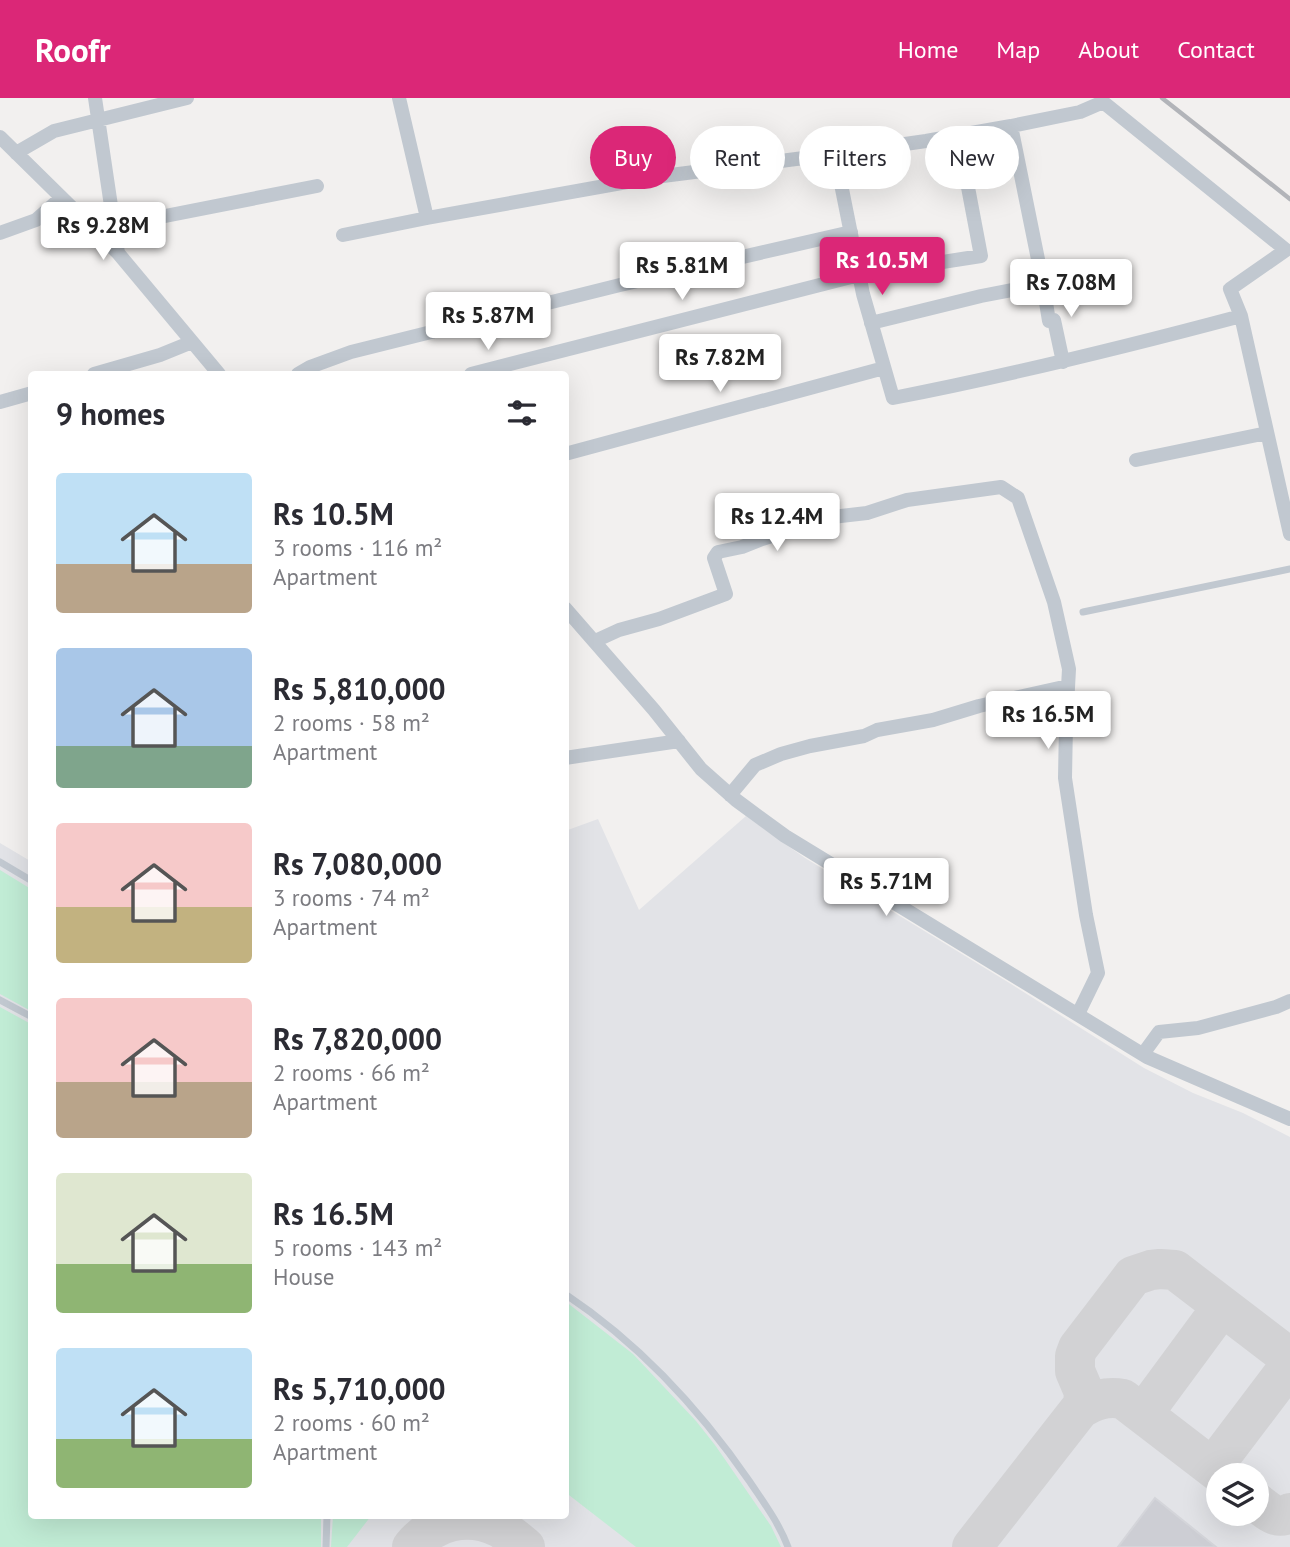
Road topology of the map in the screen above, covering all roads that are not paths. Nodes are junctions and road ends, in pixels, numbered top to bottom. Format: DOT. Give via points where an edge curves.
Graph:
graph roads {
  1 [pos="95,98"];
  2 [pos="187,98"];
  3 [pos="400,98"];
  4 [pos="1100,100"];
  5 [pos="98,120"];
  6 [pos="1011,126"];
  7 [pos="0,137"];
  8 [pos="16,153"];
  9 [pos="799,159"];
  10 [pos="1019,166"];
  11 [pos="317,186"];
  12 [pos="842,189"];
  13 [pos="968,189"];
  14 [pos="61,198"];
  15 [pos="427,218"];
  16 [pos="114,226"];
  17 [pos="94,230"];
  18 [pos="851,232"];
  19 [pos="0,233"];
  20 [pos="343,235"];
  21 [pos="118,253"];
  22 [pos="859,275"];
  23 [pos="1043,284"];
  24 [pos="1241,316"];
  25 [pos="871,323"];
  26 [pos="192,342"];
  27 [pos="1063,362"];
  28 [pos="884,368"];
  29 [pos="104,371"];
  30 [pos="216,371"];
  31 [pos="303,371"];
  32 [pos="483,371"];
  33 [pos="28,394"];
  34 [pos="0,402"];
  35 [pos="1267,433"];
  36 [pos="569,453"];
  37 [pos="1136,460"];
  38 [pos="1290,534"];
  39 [pos="1290,569"];
  40 [pos="569,612"];
  41 [pos="1083,612"];
  42 [pos="595,642"];
  43 [pos="1068,685"];
  44 [pos="679,741"];
  45 [pos="569,757"];
  46 [pos="730,795"];
  47 [pos="0,862"];
  48 [pos="28,879"];
  49 [pos="0,1000"];
  50 [pos="1290,1001"];
  51 [pos="1078,1014"];
  52 [pos="28,1015"];
  53 [pos="1143,1054"];
  54 [pos="1290,1119"];
  55 [pos="569,1297"];
  56 [pos="327,1519"];
  57 [pos="326,1547"];
  58 [pos="788,1547"];
  1 -- 5 [label="street"];
  2 -- 5 [label="street"];
  3 -- 15 [label="street"];
  4 -- 6 [label="street" via="1080,112"];
  4 -- 24 [label="street" via="1286,250 1230,289"];
  5 -- 8 [label="street" via="54,131"];
  5 -- 16 [label="street"];
  7 -- 8 [label="street"];
  8 -- 14 [label="street"];
  9 -- 15 [label="street" via="655,177"];
  10 -- 23 [label="street"];
  11 -- 16 [label="street"];
  12 -- 18 [label="street"];
  13 -- 22 [label="street" via="981,256"];
  14 -- 17 [label="street"];
  14 -- 19 [label="street" via="36,220"];
  15 -- 20 [label="street"];
  16 -- 17 [label="street"];
  16 -- 21 [label="street"];
  17 -- 21 [label="street"];
  18 -- 22 [label="street"];
  18 -- 31 [label="street" via="351,352"];
  21 -- 26 [label="street"];
  22 -- 25 [label="street"];
  22 -- 32 [label="street"];
  23 -- 25 [label="street"];
  23 -- 27 [label="street"];
  24 -- 27 [label="street"];
  24 -- 35 [label="street"];
  25 -- 28 [label="street"];
  26 -- 29 [label="street"];
  26 -- 30 [label="street"];
  27 -- 28 [label="street" via="893,398"];
  28 -- 36 [label="street"];
  33 -- 34 [label="street"];
  35 -- 37 [label="street"];
  35 -- 38 [label="street"];
  39 -- 41 [label="lane"];
  40 -- 42 [label="street"];
  42 -- 43 [label="street" via="726,594 714,558 718,552 832,517 1001,487 1018,498 1054,602 1069,669"];
  42 -- 44 [label="street"];
  43 -- 46 [label="street" via="781,754 755,765"];
  43 -- 51 [label="street" via="1065,778 1098,973"];
  44 -- 45 [label="street"];
  44 -- 46 [label="street"];
  46 -- 51 [label="street" via="785,836"];
  47 -- 48 [label="lane"];
  49 -- 52 [label="lane"];
  50 -- 53 [label="street" via="1198,1028 1159,1032"];
  51 -- 53 [label="street"];
  53 -- 54 [label="street"];
  55 -- 58 [label="lane" via="657,1368 702,1418 777,1522"];
  56 -- 57 [label="lane"];
}
